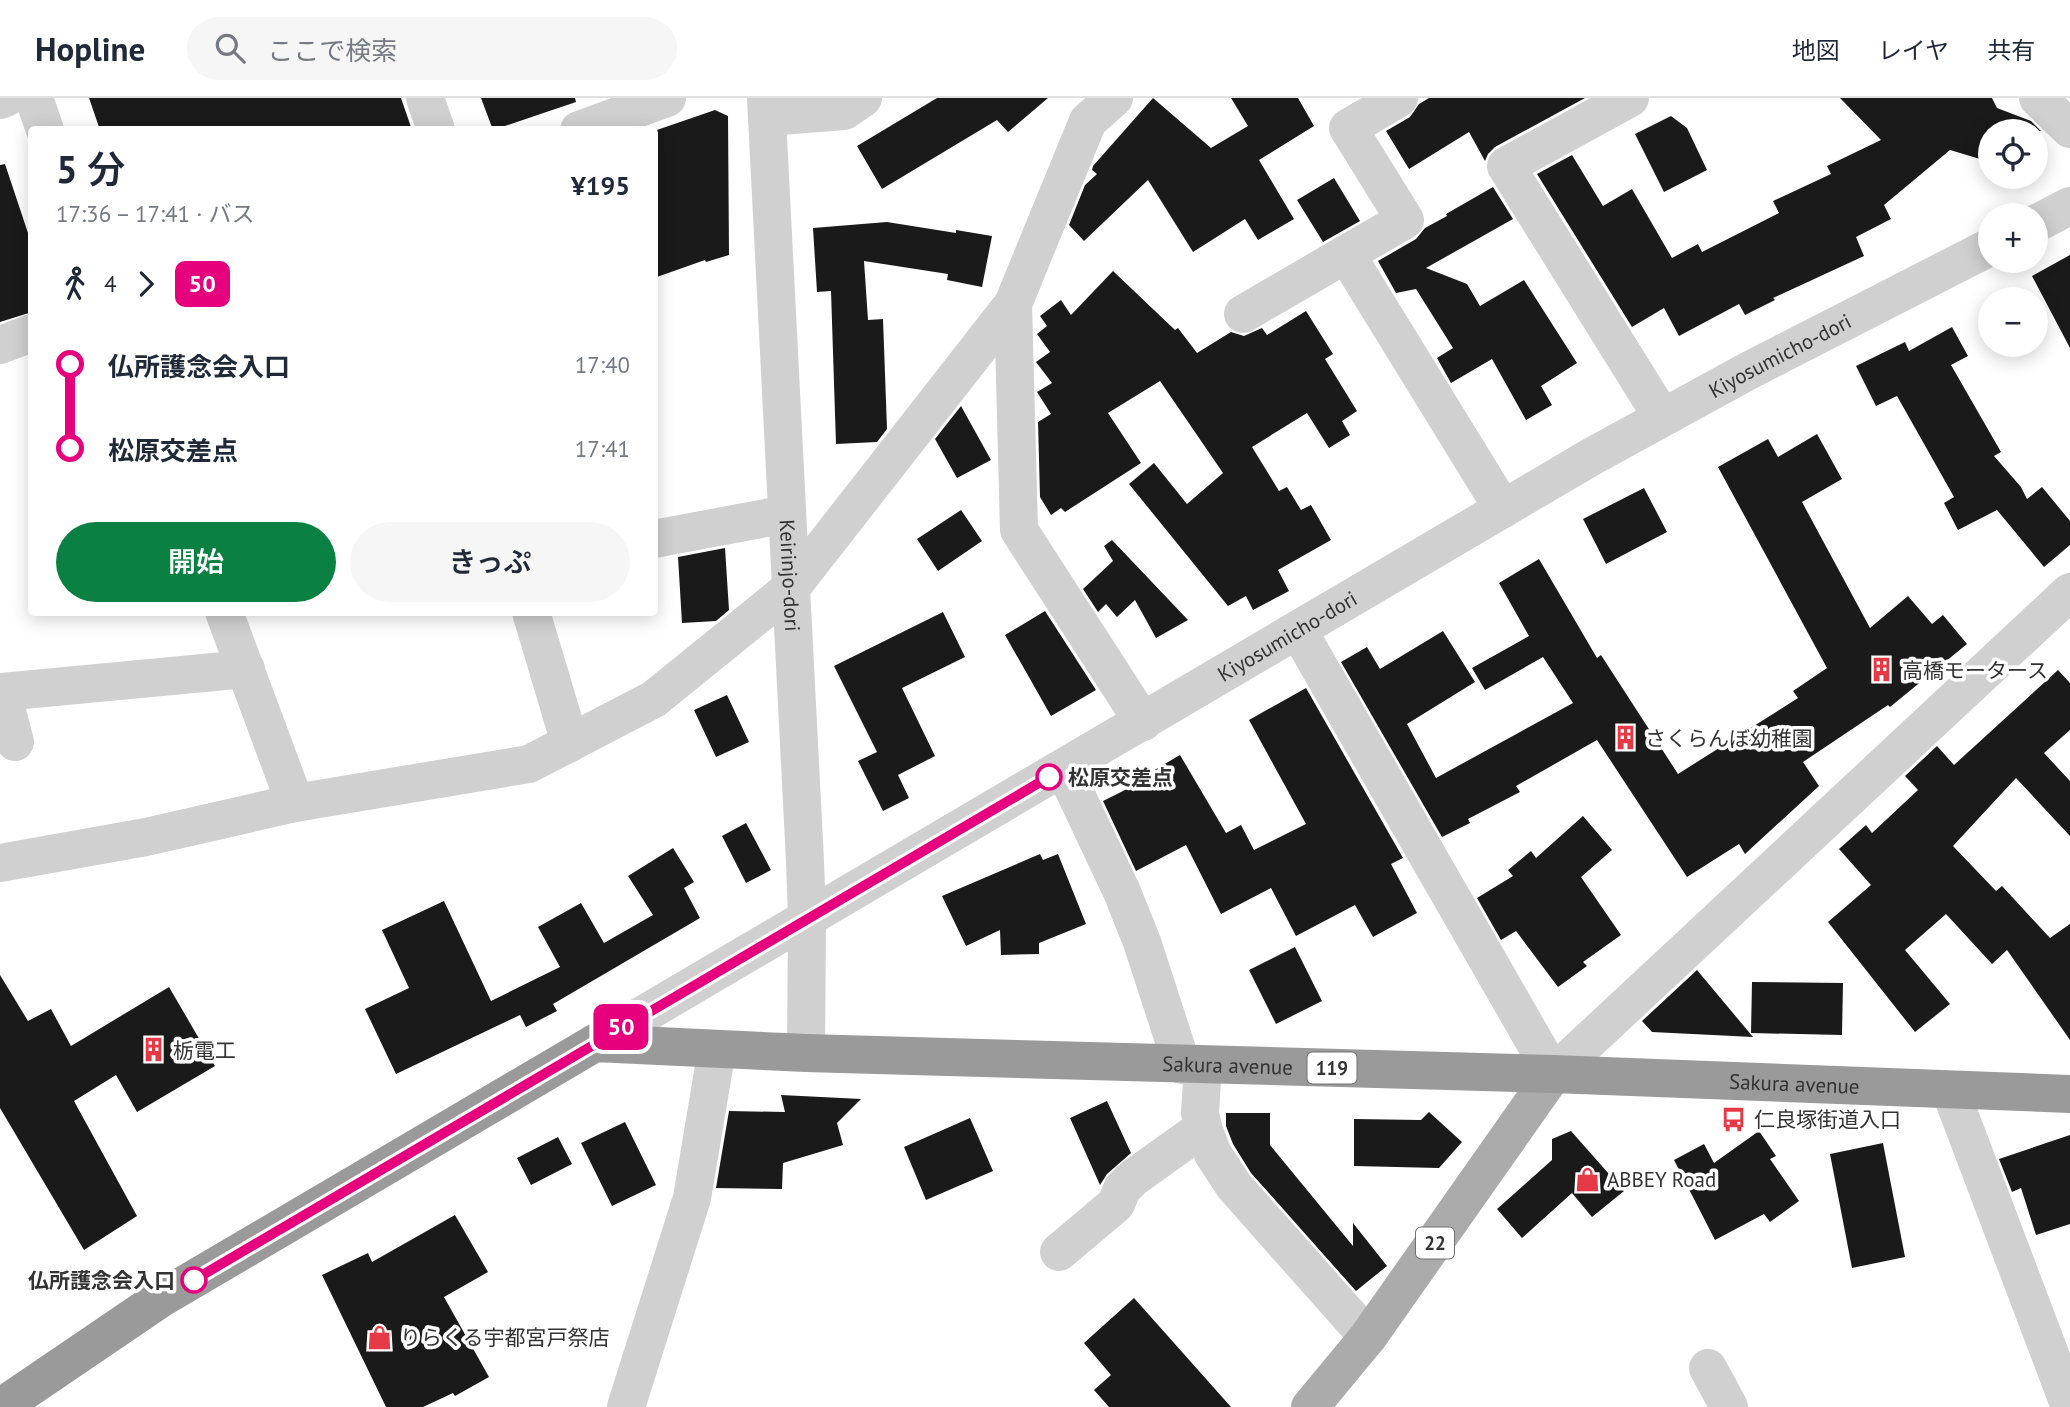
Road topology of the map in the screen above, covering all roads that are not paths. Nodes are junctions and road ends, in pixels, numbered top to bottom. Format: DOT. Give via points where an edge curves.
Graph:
graph roads {
  1 [pos="6,98"];
  2 [pos="34,98"];
  3 [pos="425,98"];
  4 [pos="667,98"];
  5 [pos="863,98"];
  6 [pos="1114,98"];
  7 [pos="1399,98"];
  8 [pos="1630,98"];
  9 [pos="2038,98"];
  10 [pos="0,100"];
  11 [pos="767,108"];
  12 [pos="44,126"];
  13 [pos="435,126"];
  14 [pos="590,126"];
  15 [pos="2070,129"];
  16 [pos="2070,206"];
  17 [pos="2048,217"];
  18 [pos="1978,253"];
  19 [pos="1346,254"];
  20 [pos="1013,304"];
  21 [pos="1243,314"];
  22 [pos="28,334"];
  23 [pos="0,345"];
  24 [pos="1662,417"];
  25 [pos="1503,509"];
  26 [pos="787,514"];
  27 [pos="658,538"];
  28 [pos="791,588"];
  29 [pos="2070,592"];
  30 [pos="226,616"];
  31 [pos="532,616"];
  32 [pos="1298,630"];
  33 [pos="246,669"];
  34 [pos="1143,722"];
  35 [pos="15,742"];
  36 [pos="570,743"];
  37 [pos="1063,769"];
  38 [pos="295,803"];
  39 [pos="0,863"];
  40 [pos="807,918"];
  41 [pos="595,1043"];
  42 [pos="717,1049"];
  43 [pos="806,1053"];
  44 [pos="1193,1065"];
  45 [pos="1553,1074"];
  46 [pos="1950,1090"];
  47 [pos="2070,1094"];
  48 [pos="1203,1128"];
  49 [pos="1059,1252"];
  50 [pos="1368,1337"];
  51 [pos="1708,1368"];
  52 [pos="1325,1401"];
  53 [pos="1,1407"];
  54 [pos="626,1407"];
  55 [pos="1729,1407"];
  56 [pos="2070,1407"];
  1 -- 10 [label="street"];
  2 -- 12 [label="street"];
  3 -- 13 [label="street"];
  4 -- 14 [label="street"];
  5 -- 11 [label="street" via="844,111"];
  6 -- 20 [label="street" via="1088,121"];
  7 -- 19 [label="street" via="1348,128 1405,220"];
  8 -- 24 [label="street" via="1506,166"];
  9 -- 15 [label="street"];
  11 -- 26 [label="street, Keirinjo-dori"];
  16 -- 17 [label="street"];
  18 -- 24 [label="street, Kiyosumicho-dori"];
  19 -- 21 [label="street"];
  19 -- 25 [label="street"];
  20 -- 28 [label="street"];
  20 -- 34 [label="street" via="1018,530"];
  22 -- 23 [label="street"];
  24 -- 25 [label="street, Kiyosumicho-dori"];
  25 -- 32 [label="street, Kiyosumicho-dori"];
  26 -- 27 [label="street"];
  26 -- 28 [label="street, Keirinjo-dori"];
  28 -- 36 [label="street" via="654,699"];
  28 -- 40 [label="street, Keirinjo-dori"];
  29 -- 45 [label="street"];
  30 -- 33 [label="street"];
  31 -- 36 [label="street"];
  32 -- 34 [label="street, Kiyosumicho-dori"];
  32 -- 45 [label="street"];
  33 -- 35 [label="street" via="2,692"];
  33 -- 38 [label="street"];
  34 -- 37 [label="street, Kiyosumicho-dori"];
  36 -- 38 [label="street" via="529,764"];
  37 -- 40 [label="street, Kiyosumicho-dori"];
  37 -- 44 [label="street" via="1122,892"];
  38 -- 39 [label="street" via="146,837"];
  40 -- 41 [label="street, Kiyosumicho-dori"];
  40 -- 43 [label="street, Keirinjo-dori"];
  41 -- 42 [label="highway, Sakura avenue / 119"];
  41 -- 53 [label="highway" via="160,1299"];
  42 -- 43 [label="highway, Sakura avenue / 119"];
  42 -- 54 [label="street" via="691,1198"];
  43 -- 44 [label="highway, Sakura avenue / 119"];
  44 -- 45 [label="highway, Sakura avenue / 119"];
  44 -- 48 [label="street"];
  45 -- 46 [label="highway, Sakura avenue / 119"];
  45 -- 50 [label="main road, 22"];
  46 -- 47 [label="highway, Sakura avenue / 119"];
  46 -- 56 [label="street"];
  48 -- 49 [label="street" via="1133,1178 1116,1204"];
  48 -- 50 [label="street" via="1234,1186"];
  50 -- 52 [label="main road, 22"];
  51 -- 55 [label="street"];
}
